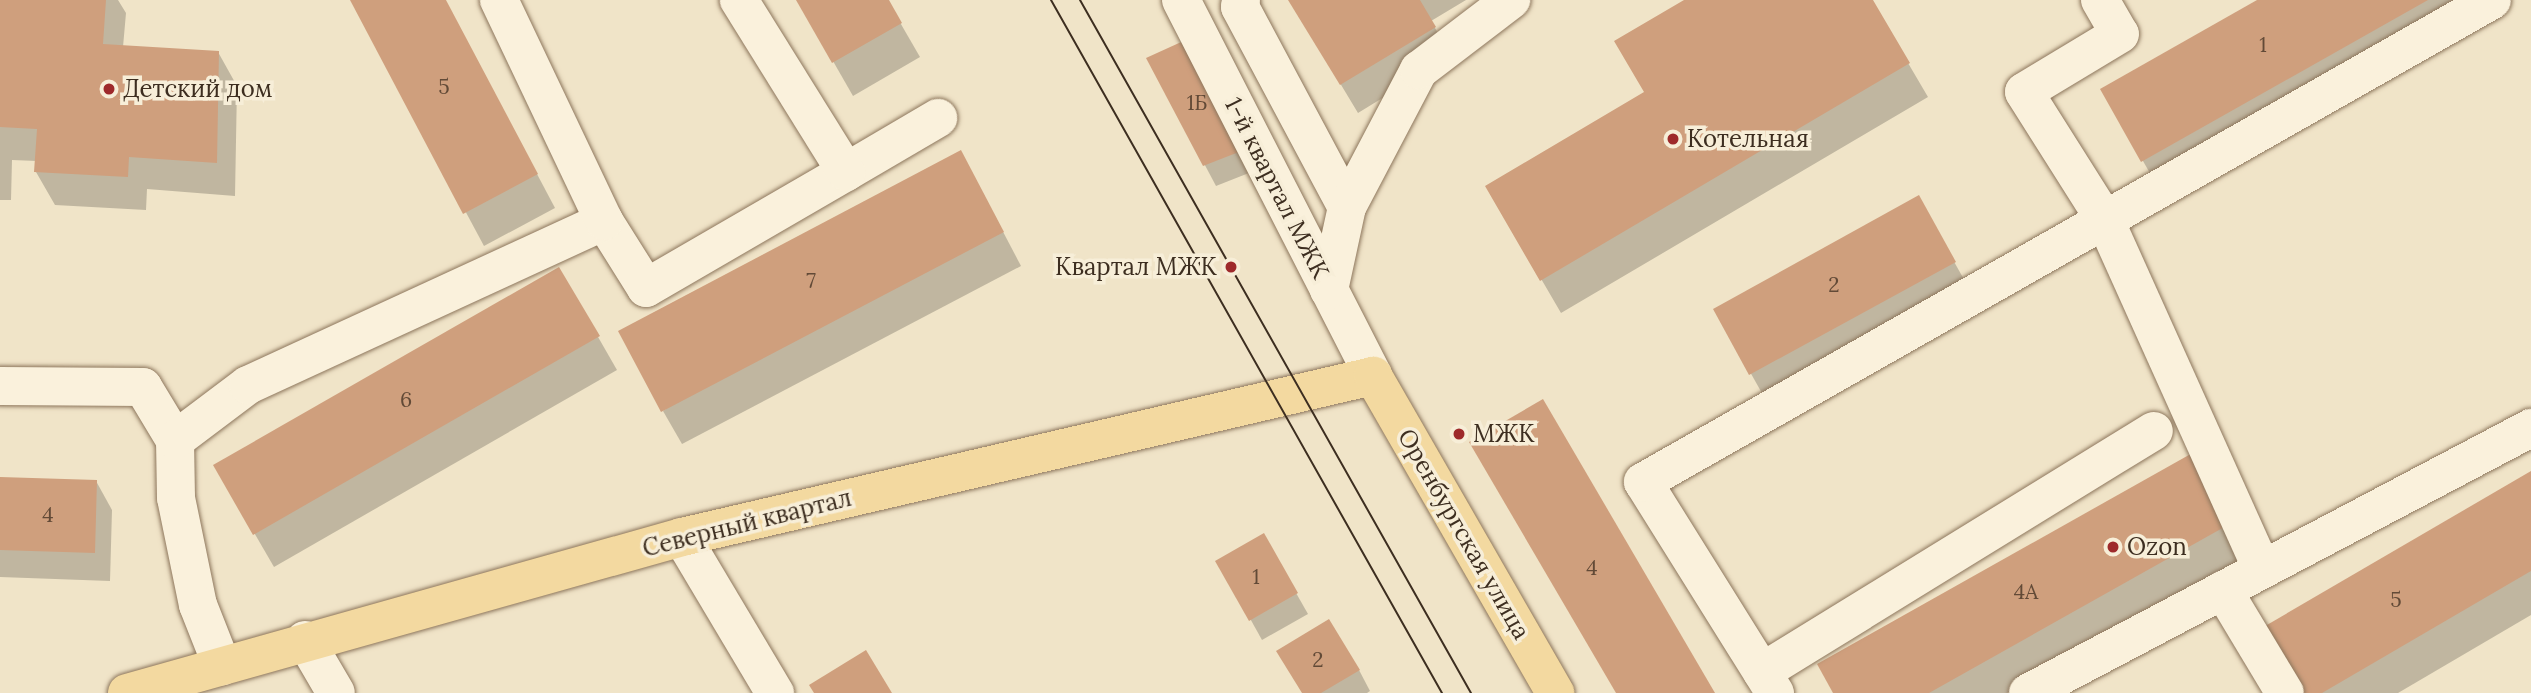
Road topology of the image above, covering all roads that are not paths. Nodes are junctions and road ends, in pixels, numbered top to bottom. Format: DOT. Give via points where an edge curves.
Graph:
graph roads {
  1 [pos="499,0"];
  2 [pos="740,0"];
  3 [pos="1181,0"];
  4 [pos="1241,0"];
  5 [pos="1511,0"];
  6 [pos="2100,0"];
  7 [pos="2492,0"];
  8 [pos="938,118"];
  9 [pos="846,172"];
  10 [pos="1348,207"];
  11 [pos="2105,220"];
  12 [pos="604,221"];
  13 [pos="1329,290"];
  14 [pos="1373,376"];
  15 [pos="0,386"];
  16 [pos="2531,428"];
  17 [pos="2154,431"];
  18 [pos="176,440"];
  19 [pos="682,537"];
  20 [pos="2262,569"];
  21 [pos="2223,590"];
  22 [pos="305,640"];
  23 [pos="222,666"];
  24 [pos="1768,682"];
  25 [pos="172,687"];
  26 [pos="127,693"];
  27 [pos="336,693"];
  28 [pos="775,693"];
  29 [pos="1555,693"];
  30 [pos="2028,693"];
  31 [pos="2285,693"];
  1 -- 12 [label="street"];
  2 -- 9 [label="street"];
  3 -- 13 [label="street, 1-й квартал МЖК"];
  4 -- 10 [label="street" via="1240,7"];
  5 -- 10 [label="street" via="1419,70"];
  6 -- 11 [label="street" via="2120,34 2024,92"];
  7 -- 11 [label="street"];
  8 -- 9 [label="street"];
  9 -- 12 [label="street" via="646,288"];
  10 -- 13 [label="street"];
  11 -- 20 [label="street"];
  11 -- 24 [label="street" via="1643,482"];
  12 -- 18 [label="street" via="248,385"];
  13 -- 14 [label="street, 1-й квартал МЖК"];
  14 -- 19 [label="main road, Северный квартал"];
  14 -- 29 [label="main road, Оренбургская улица"];
  15 -- 18 [label="street" via="143,387"];
  16 -- 20 [label="street"];
  17 -- 24 [label="street"];
  18 -- 23 [label="street" via="176,498 198,605"];
  19 -- 22 [label="main road, Северный квартал"];
  19 -- 28 [label="street"];
  20 -- 21 [label="street"];
  21 -- 30 [label="street"];
  21 -- 31 [label="street"];
  22 -- 23 [label="main road, Северный квартал"];
  22 -- 27 [label="street"];
  23 -- 25 [label="main road, Северный квартал"];
  25 -- 26 [label="main road, Северный квартал"];
}
